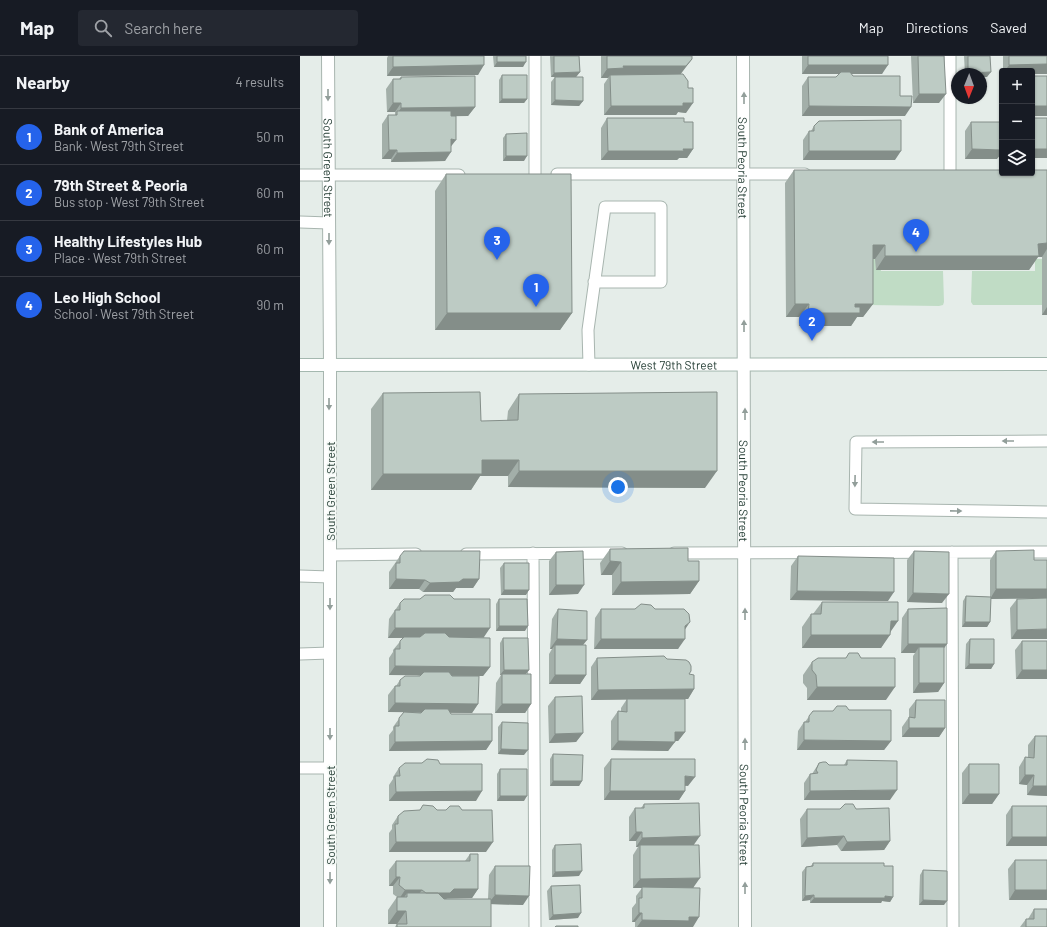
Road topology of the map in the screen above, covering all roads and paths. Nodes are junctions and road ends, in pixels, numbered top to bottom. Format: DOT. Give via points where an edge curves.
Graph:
graph roads {
  1 [pos="328,56"];
  2 [pos="535,56"];
  3 [pos="743,56"];
  4 [pos="950,56"];
  5 [pos="950,173"];
  6 [pos="744,174"];
  7 [pos="819,174"];
  8 [pos="300,175"];
  9 [pos="328,175"];
  10 [pos="473,175"];
  11 [pos="300,222"];
  12 [pos="329,223"];
  13 [pos="594,282"];
  14 [pos="1047,364"];
  15 [pos="300,365"];
  16 [pos="330,365"];
  17 [pos="589,365"];
  18 [pos="744,365"];
  19 [pos="1047,441"];
  20 [pos="1047,512"];
  21 [pos="745,552"];
  22 [pos="952,552"];
  23 [pos="1047,552"];
  24 [pos="534,553"];
  25 [pos="634,553"];
  26 [pos="665,553"];
  27 [pos="430,554"];
  28 [pos="454,554"];
  29 [pos="330,555"];
  30 [pos="300,576"];
  31 [pos="330,577"];
  32 [pos="330,653"];
  33 [pos="300,654"];
  34 [pos="300,768"];
  35 [pos="330,768"];
  36 [pos="330,927"];
  37 [pos="536,927"];
  38 [pos="745,927"];
  39 [pos="953,927"];
  1 -- 9 [label="street, South Green Street, one-way"];
  2 -- 6 [label="lane" via="539,174"];
  6 -- 3 [label="street, South Peoria Street, one-way"];
  4 -- 5 [label="lane"];
  6 -- 7 [label="lane"];
  18 -- 6 [label="street, South Peoria Street, one-way"];
  8 -- 9 [label="lane"];
  9 -- 10 [label="lane"];
  9 -- 12 [label="street, South Green Street"];
  11 -- 12 [label="lane"];
  12 -- 16 [label="street, South Green Street, one-way"];
  13 -- 13 [label="lane" via="605,207 662,207 661,282"];
  13 -- 17 [label="lane" via="588,330"];
  14 -- 18 [label="street, West 79th Street"];
  15 -- 16 [label="street, West 79th Street"];
  16 -- 17 [label="street, West 79th Street"];
  16 -- 29 [label="street, South Green Street, one-way"];
  17 -- 18 [label="street, West 79th Street"];
  21 -- 18 [label="street, South Peoria Street, one-way"];
  19 -- 20 [label="lane, one-way" via="856,442 854,509"];
  21 -- 22 [label="lane"];
  21 -- 26 [label="lane"];
  38 -- 21 [label="street, South Peoria Street, one-way"];
  22 -- 23 [label="lane"];
  22 -- 39 [label="lane"];
  24 -- 25 [label="lane"];
  24 -- 28 [label="lane"];
  24 -- 37 [label="lane"];
  27 -- 29 [label="lane"];
  29 -- 31 [label="street, South Green Street"];
  30 -- 31 [label="lane"];
  31 -- 32 [label="street, South Green Street, one-way"];
  32 -- 33 [label="lane"];
  32 -- 35 [label="street, South Green Street, one-way"];
  34 -- 35 [label="lane"];
  35 -- 36 [label="street, South Green Street, one-way"];
}
